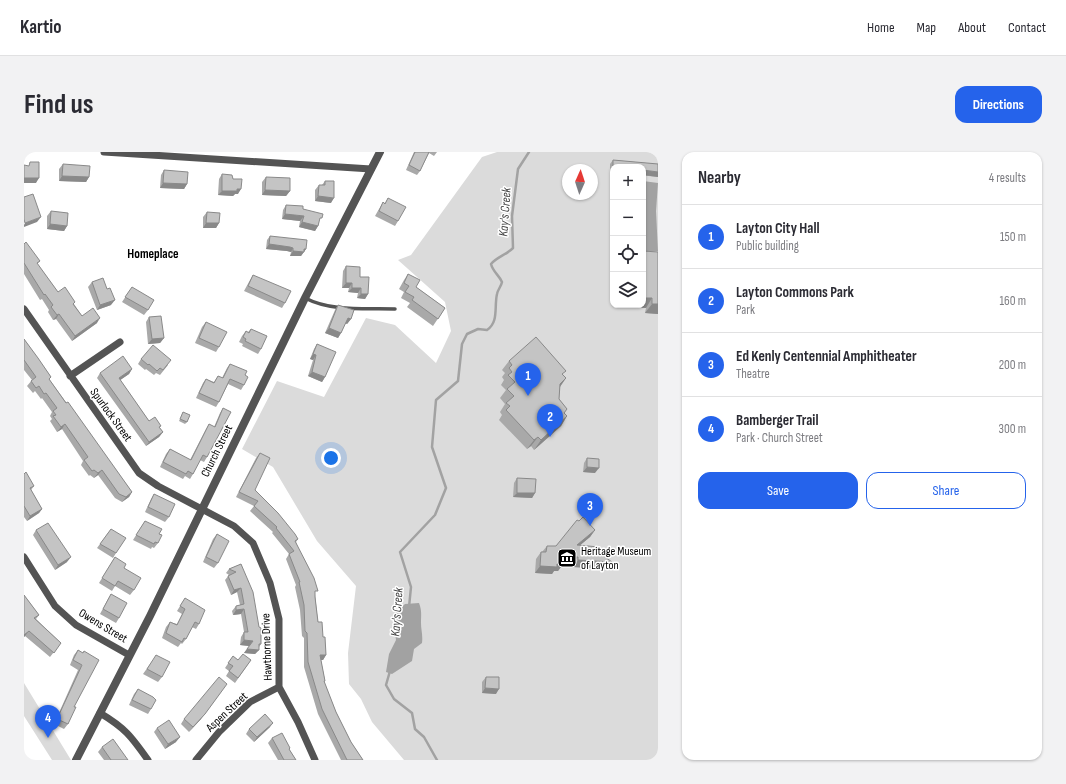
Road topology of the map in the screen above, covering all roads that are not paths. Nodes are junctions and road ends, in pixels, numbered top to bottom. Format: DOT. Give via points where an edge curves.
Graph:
graph roads {
  1 [pos="104,152"];
  2 [pos="380,152"];
  3 [pos="371,169"];
  4 [pos="305,298"];
  5 [pos="395,309"];
  6 [pos="24,310"];
  7 [pos="120,342"];
  8 [pos="70,376"];
  9 [pos="202,509"];
  10 [pos="24,557"];
  11 [pos="129,655"];
  12 [pos="279,687"];
  13 [pos="100,713"];
  14 [pos="76,760"];
  15 [pos="148,760"];
  16 [pos="196,760"];
  17 [pos="315,760"];
  1 -- 3 [label="street"];
  2 -- 3 [label="street, Church Street"];
  3 -- 4 [label="street, Church Street"];
  4 -- 5 [label="lane" via="332,307"];
  4 -- 9 [label="street, Church Street"];
  6 -- 8 [label="street, Spurlock Street"];
  7 -- 8 [label="street"];
  8 -- 9 [label="street, Spurlock Street" via="139,473"];
  9 -- 11 [label="street, Church Street"];
  9 -- 12 [label="street, Hawthorne Drive" via="234,526 253,543 270,583 279,619"];
  10 -- 11 [label="street, Owens Street" via="55,606 76,625"];
  11 -- 13 [label="street, Church Street"];
  12 -- 16 [label="street, Aspen Street" via="250,702 219,732"];
  12 -- 17 [label="street, Hawthorne Drive"];
  13 -- 14 [label="street, Church Street"];
  13 -- 15 [label="street" via="131,736"];
}
